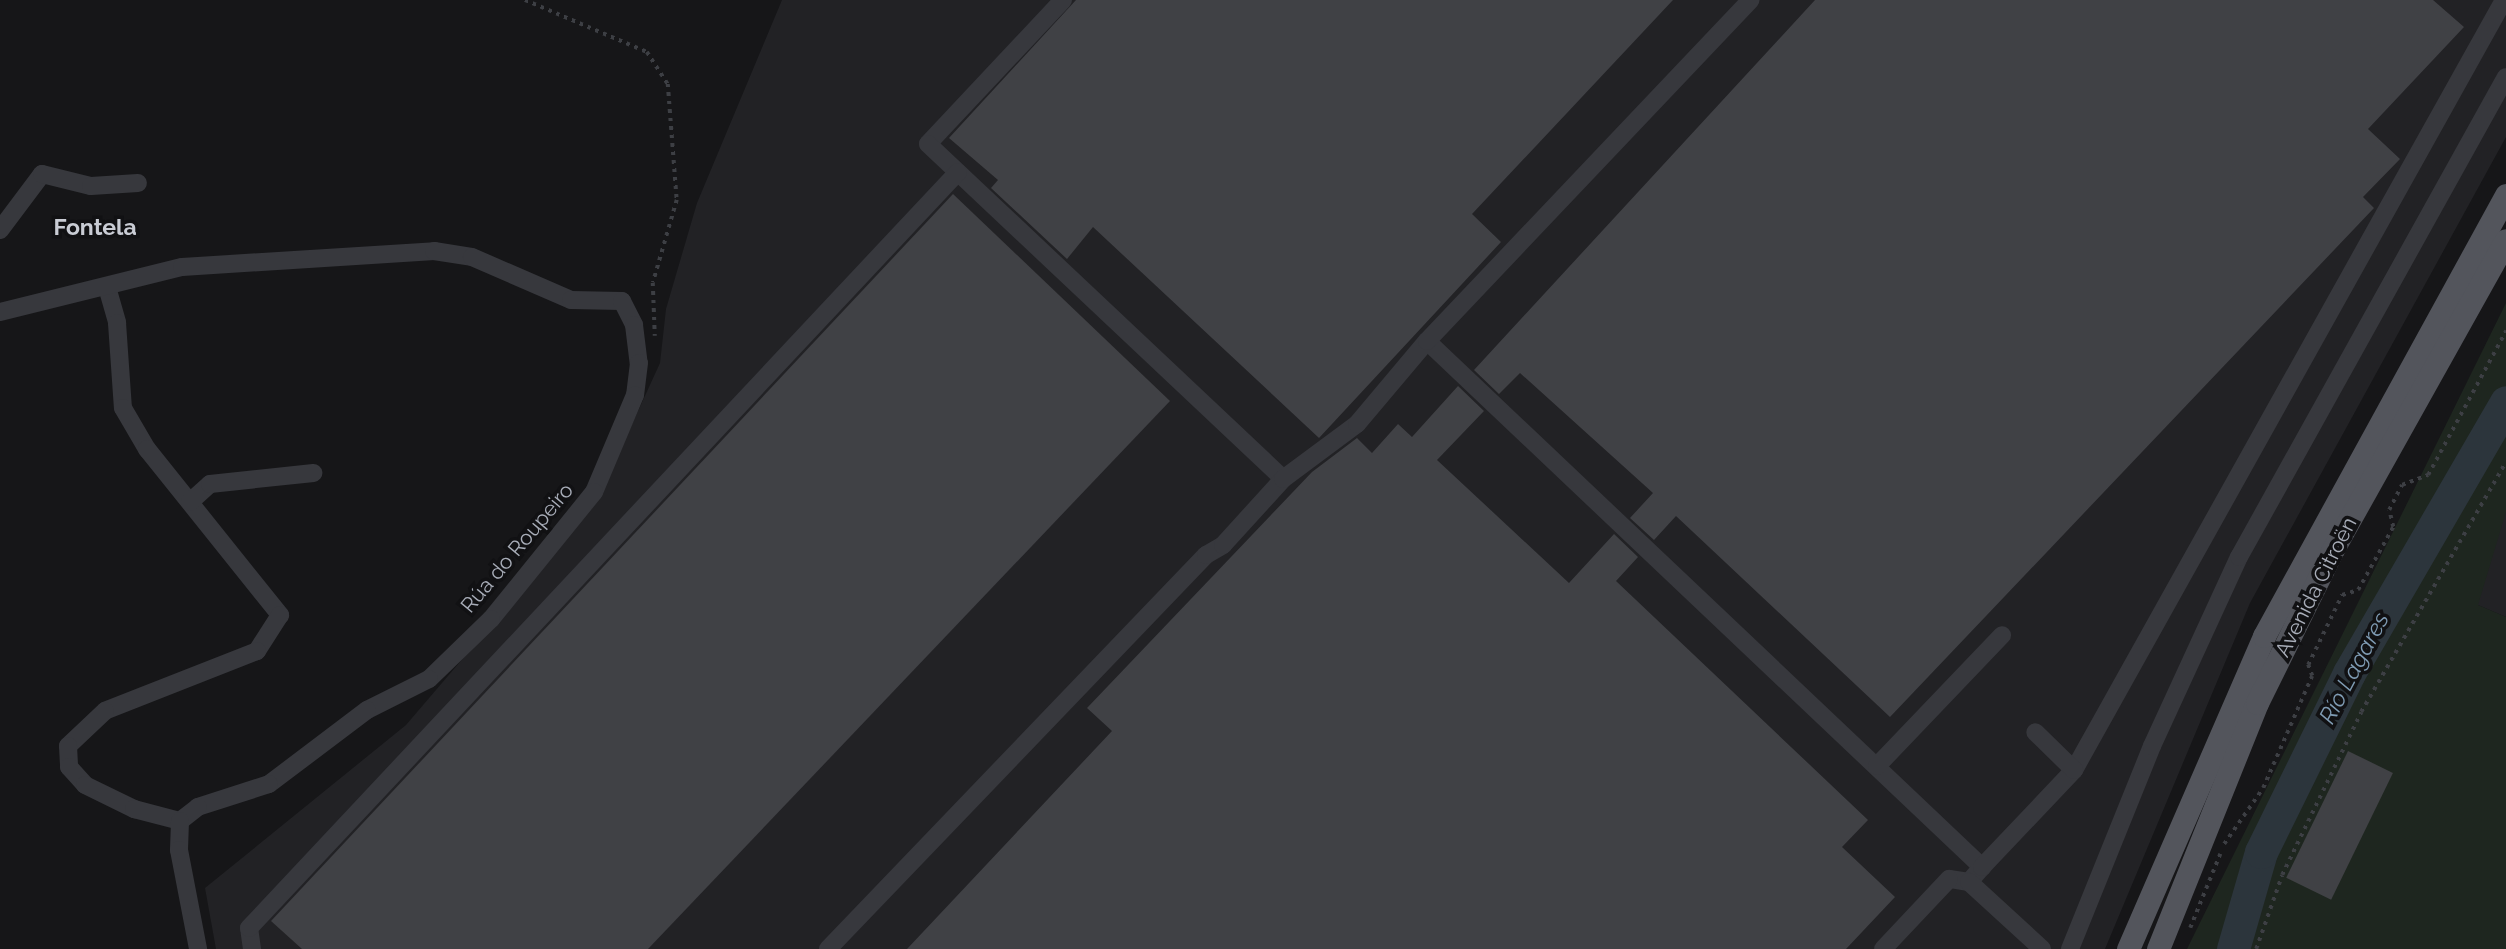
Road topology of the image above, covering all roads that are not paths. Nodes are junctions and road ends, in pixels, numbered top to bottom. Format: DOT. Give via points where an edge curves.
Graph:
graph roads {
  1 [pos="1063,0"];
  2 [pos="1751,0"];
  3 [pos="2504,0"];
  4 [pos="2506,77"];
  5 [pos="958,172"];
  6 [pos="138,183"];
  7 [pos="2506,195"];
  8 [pos="0,230"];
  9 [pos="2506,240"];
  10 [pos="107,287"];
  11 [pos="0,313"];
  12 [pos="1427,341"];
  13 [pos="313,473"];
  14 [pos="1283,479"];
  15 [pos="190,502"];
  16 [pos="2002,635"];
  17 [pos="2035,732"];
  18 [pos="1877,766"];
  19 [pos="2074,770"];
  20 [pos="180,821"];
  21 [pos="1982,867"];
  22 [pos="1969,882"];
  23 [pos="198,949"];
  24 [pos="253,949"];
  25 [pos="828,949"];
  26 [pos="1883,949"];
  27 [pos="2042,949"];
  28 [pos="2070,949"];
  29 [pos="2128,949"];
  30 [pos="2158,949"];
  1 -- 5 [label="street" via="928,144"];
  2 -- 12 [label="street"];
  3 -- 19 [label="street"];
  4 -- 28 [label="street" via="2239,557 2151,746"];
  5 -- 14 [label="street"];
  5 -- 24 [label="street" via="248,928"];
  6 -- 8 [label="street" via="91,186 42,174"];
  7 -- 29 [label="main road, Avenida Citroën" via="2264,636"];
  9 -- 30 [label="main road, Avenida Citroën" via="2332,551 2257,703"];
  10 -- 11 [label="street, Rúa do Roupeiro"];
  10 -- 15 [label="street" via="117,323 123,408"];
  10 -- 20 [label="street, Rúa do Roupeiro" via="182,267 434,251 472,257 571,300 622,301 639,363 635,395 594,492 491,619 429,679 367,710 269,784 198,807"];
  12 -- 14 [label="street" via="1357,424"];
  12 -- 18 [label="street"];
  13 -- 15 [label="street" via="210,484"];
  14 -- 25 [label="street"];
  15 -- 20 [label="street" via="272,600 277,624 245,658 105,711 74,735 66,755 76,777 99,794"];
  16 -- 18 [label="street"];
  17 -- 19 [label="street"];
  18 -- 21 [label="street"];
  19 -- 21 [label="street"];
  20 -- 23 [label="street" via="179,850"];
  21 -- 22 [label="street"];
  22 -- 26 [label="street" via="1949,879"];
  22 -- 27 [label="street"];
}
